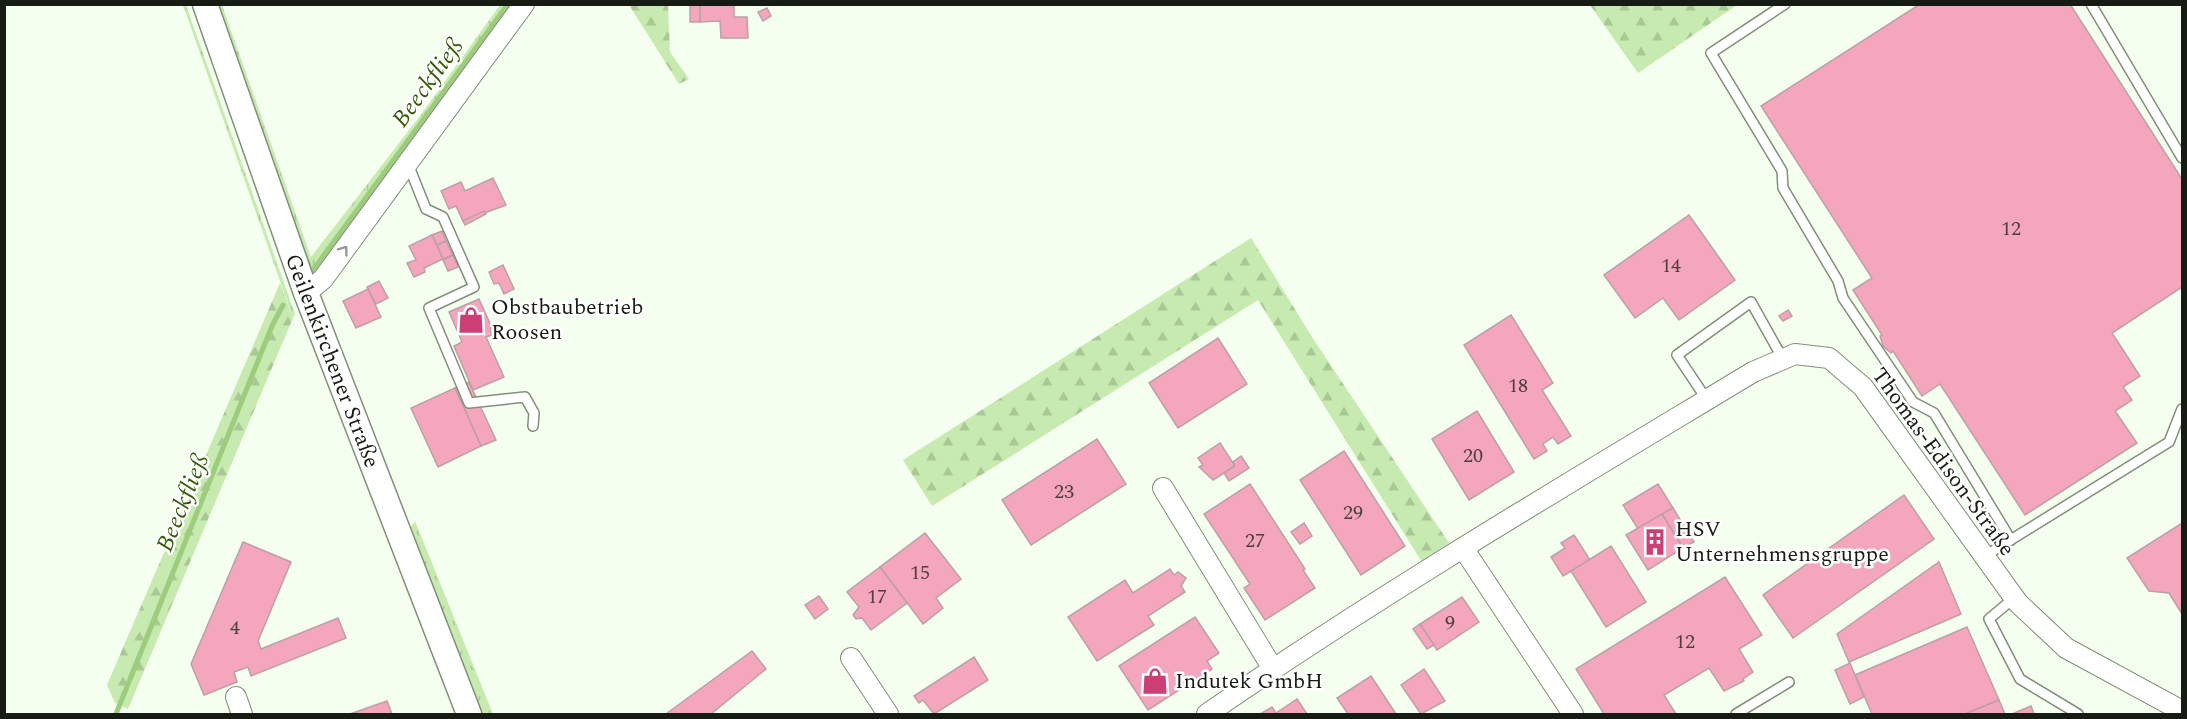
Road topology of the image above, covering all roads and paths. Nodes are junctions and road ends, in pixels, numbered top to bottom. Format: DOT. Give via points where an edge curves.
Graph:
graph roads {
  1 [pos="205,4"];
  2 [pos="524,4"];
  3 [pos="1785,4"];
  4 [pos="2091,4"];
  5 [pos="2182,158"];
  6 [pos="408,164"];
  7 [pos="306,294"];
  8 [pos="1783,359"];
  9 [pos="1707,400"];
  10 [pos="2182,409"];
  11 [pos="533,426"];
  12 [pos="1163,488"];
  13 [pos="2011,540"];
  14 [pos="1463,548"];
  15 [pos="1983,557"];
  16 [pos="2014,598"];
  17 [pos="850,658"];
  18 [pos="1273,669"];
  19 [pos="1789,682"];
  20 [pos="2182,711"];
  21 [pos="469,714"];
  22 [pos="888,714"];
  23 [pos="1207,714"];
  24 [pos="1573,714"];
  25 [pos="1736,714"];
  26 [pos="2078,714"];
  1 -- 7 [label="street, Geilenkirchener Straße"];
  2 -- 6 [label="street"];
  3 -- 13 [label="lane" via="1711,53 1782,171 1783,188 1838,281 1843,298 1913,402 1934,413"];
  4 -- 5 [label="lane"];
  7 -- 6 [label="street, one-way" via="323,279"];
  6 -- 11 [label="lane" via="426,209 442,217 474,287 429,308 470,403 525,397 534,413"];
  7 -- 21 [label="street, Geilenkirchener Straße"];
  8 -- 9 [label="street, Thomas-Edison-Straße"];
  8 -- 9 [label="lane" via="1751,302 1677,355"];
  8 -- 15 [label="street, Thomas-Edison-Straße" via="1795,354 1829,358 1863,387"];
  9 -- 14 [label="street, Thomas-Edison-Straße"];
  10 -- 13 [label="lane" via="2169,442"];
  12 -- 18 [label="street"];
  13 -- 15 [label="lane"];
  14 -- 18 [label="street, Thomas-Edison-Straße"];
  14 -- 24 [label="street"];
  15 -- 16 [label="street, Thomas-Edison-Straße"];
  16 -- 20 [label="street, Thomas-Edison-Straße" via="2066,648"];
  16 -- 26 [label="lane" via="1989,620 2020,679"];
  17 -- 22 [label="street"];
  18 -- 23 [label="street, Thomas-Edison-Straße"];
  19 -- 25 [label="lane"];
}
